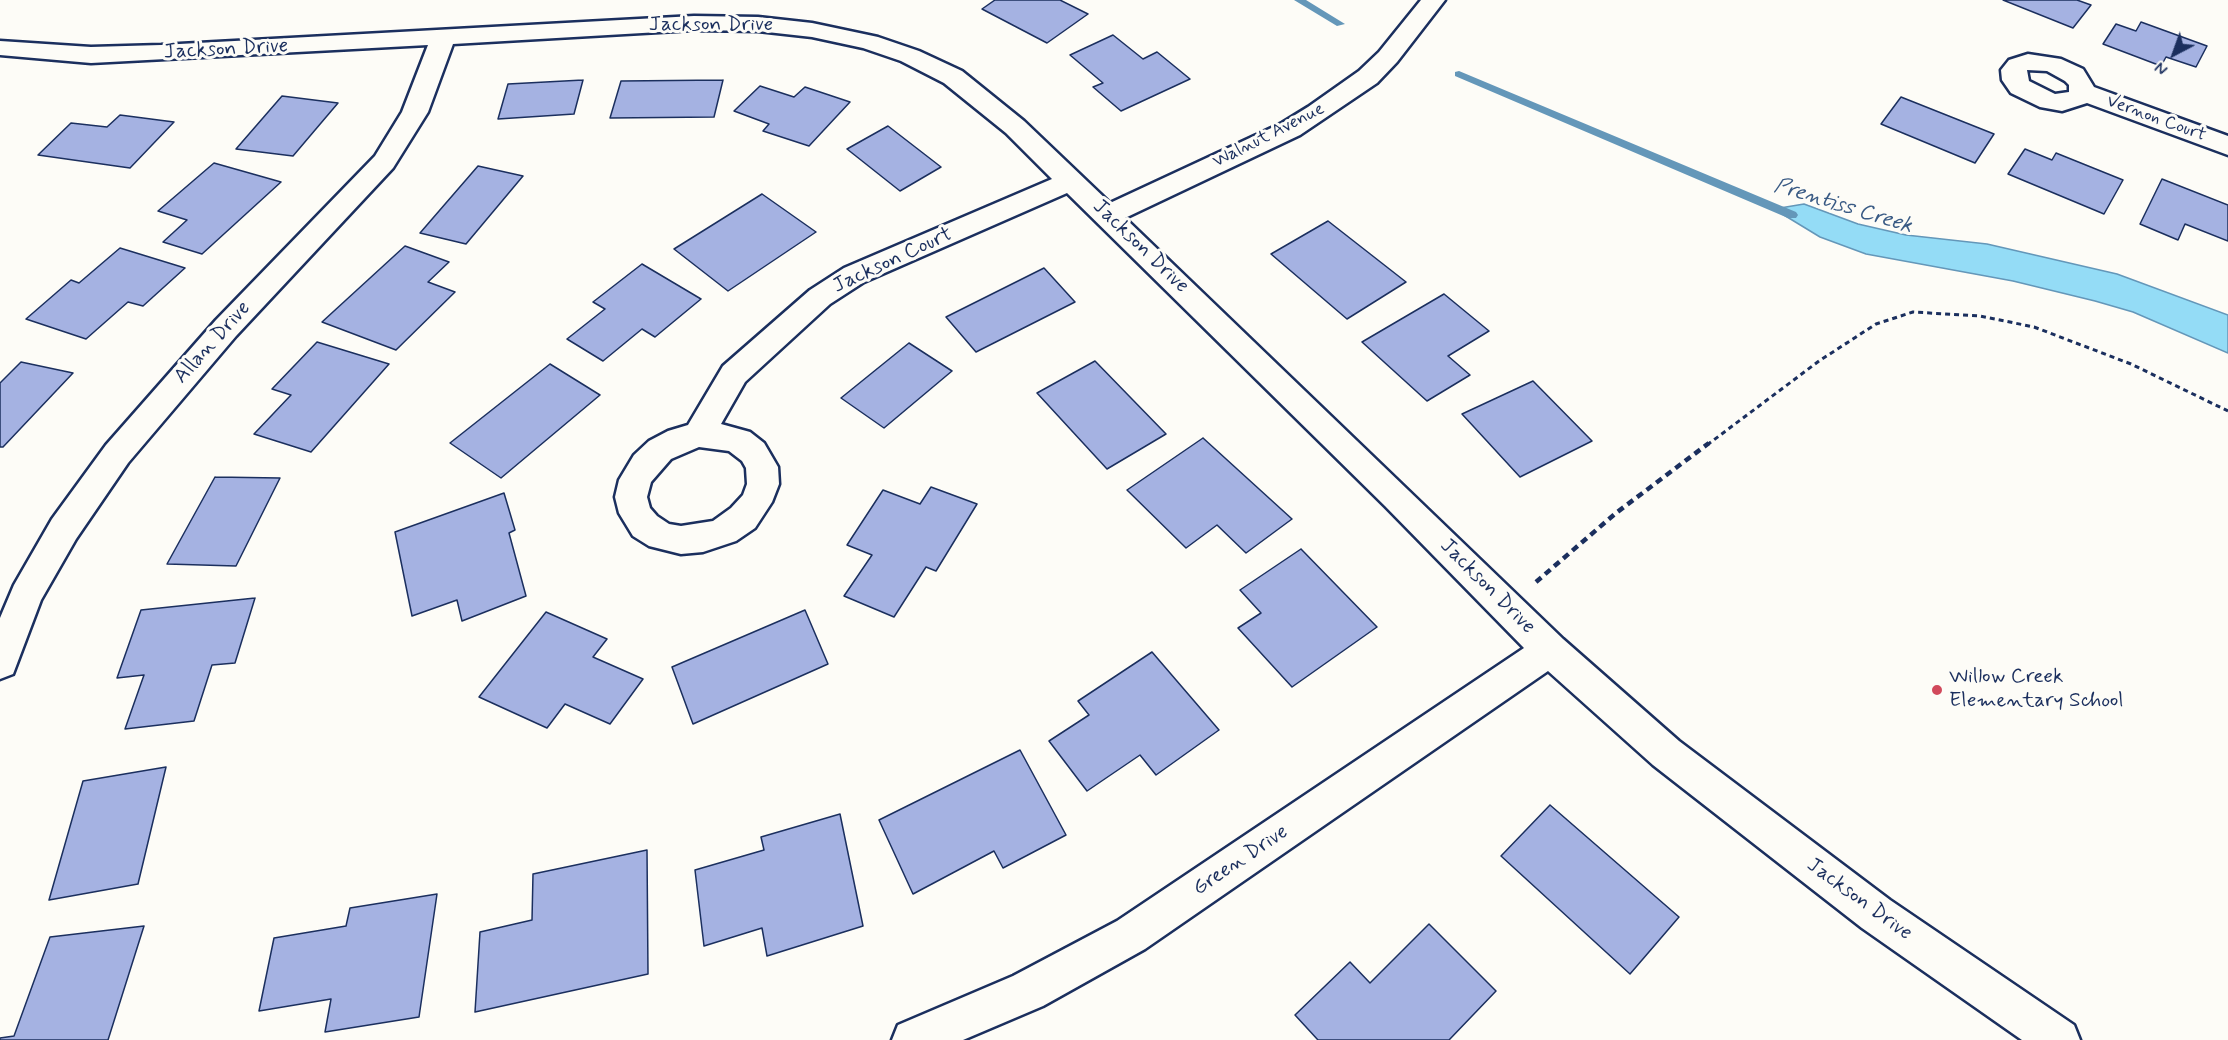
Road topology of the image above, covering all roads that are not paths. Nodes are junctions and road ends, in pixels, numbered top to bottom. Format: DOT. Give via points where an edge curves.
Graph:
graph roads {
  1 [pos="1433,0"];
  2 [pos="443,37"];
  3 [pos="0,48"];
  4 [pos="2083,92"];
  5 [pos="2228,146"];
  6 [pos="1071,181"];
  7 [pos="1107,215"];
  8 [pos="699,435"];
  9 [pos="1550,650"];
  10 [pos="0,663"];
  11 [pos="914,1040"];
  12 [pos="2059,1040"];
  1 -- 7 [label="street, Walnut Avenue" via="1388,57 1334,102 1291,129"];
  2 -- 3 [label="street, Jackson Drive" via="91,55"];
  2 -- 6 [label="street, Jackson Drive" via="694,23 801,28 869,42 953,77 1015,127"];
  2 -- 10 [label="street, Allan Drive" via="415,112 384,162 226,327 117,454 64,530 26,595"];
  4 -- 5 [label="street, Vernon Court"];
  6 -- 7 [label="street, Jackson Drive"];
  6 -- 8 [label="street, Jackson Court" via="854,275 820,297 734,374"];
  7 -- 9 [label="street, Jackson Drive"];
  9 -- 11 [label="street, Green Drive" via="1131,935 1028,991"];
  9 -- 12 [label="street, Jackson Drive" via="1666,753 1769,834 1876,914"];
}
